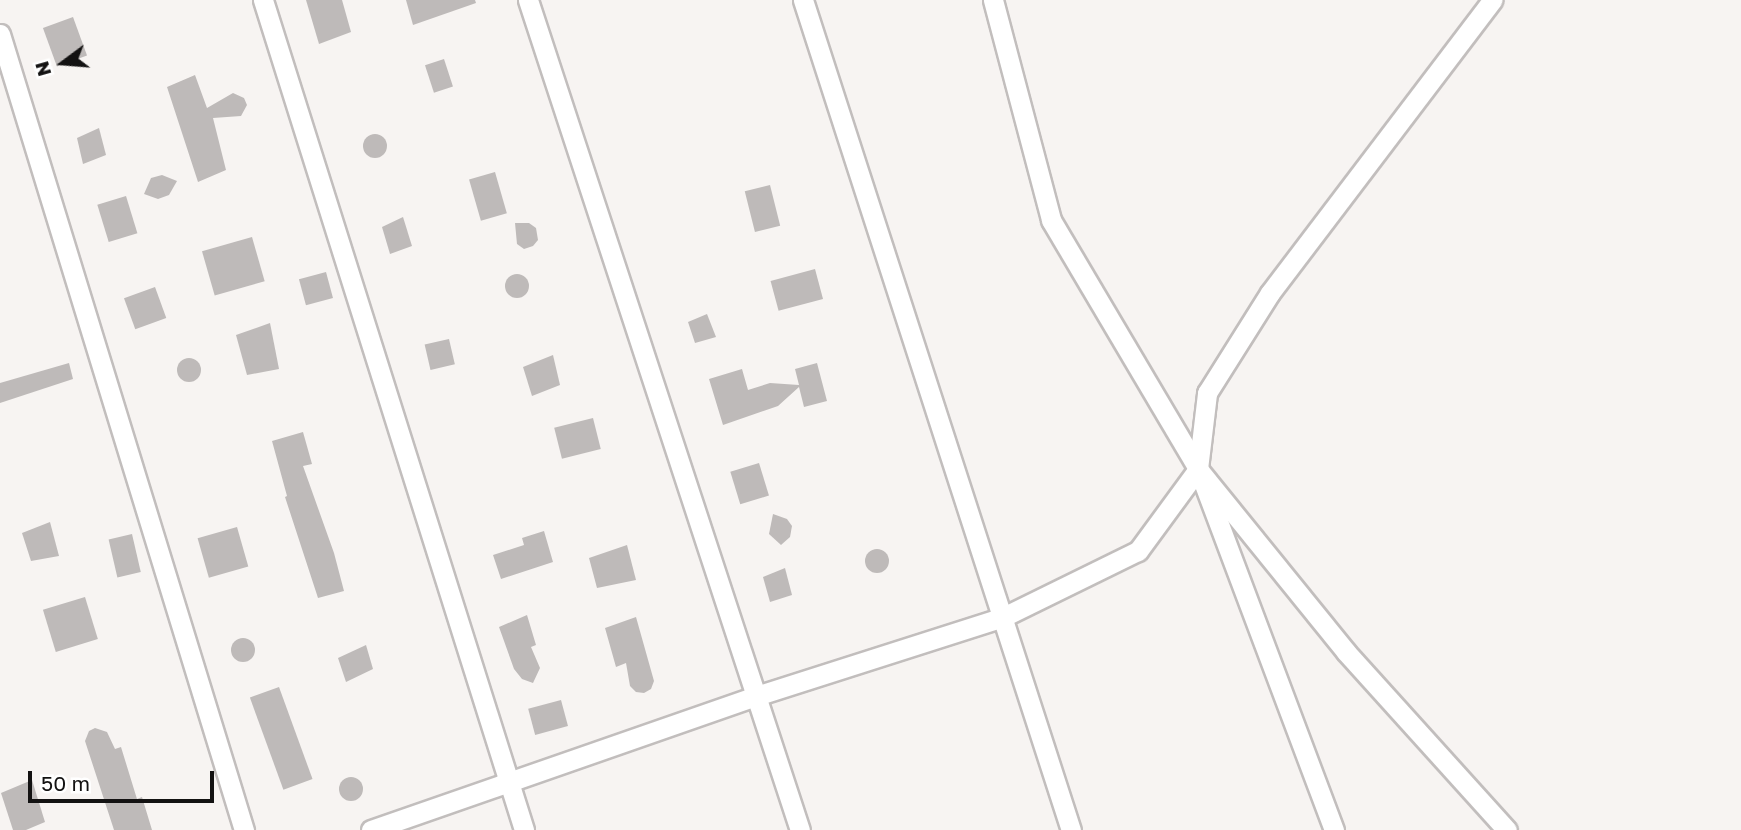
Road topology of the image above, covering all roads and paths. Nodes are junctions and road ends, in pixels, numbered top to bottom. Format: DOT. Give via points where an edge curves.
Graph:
graph roads {
  1 [pos="263,0"];
  2 [pos="527,0"];
  3 [pos="803,0"];
  4 [pos="993,0"];
  5 [pos="1492,0"];
  6 [pos="0,34"];
  7 [pos="1198,469"];
  8 [pos="1003,617"];
  9 [pos="756,695"];
  10 [pos="508,780"];
  11 [pos="244,830"];
  12 [pos="371,830"];
  13 [pos="524,830"];
  14 [pos="800,830"];
  15 [pos="1071,830"];
  16 [pos="1334,830"];
  17 [pos="1507,830"];
  1 -- 10 [label="street"];
  2 -- 9 [label="street"];
  3 -- 8 [label="street"];
  4 -- 7 [label="street" via="1051,220"];
  5 -- 7 [label="street" via="1270,293 1207,393"];
  6 -- 11 [label="street"];
  7 -- 8 [label="street" via="1138,551"];
  7 -- 16 [label="street"];
  7 -- 17 [label="street" via="1346,652"];
  8 -- 9 [label="street"];
  8 -- 15 [label="street"];
  9 -- 10 [label="street"];
  9 -- 14 [label="street"];
  10 -- 12 [label="street"];
  10 -- 13 [label="street"];
}
